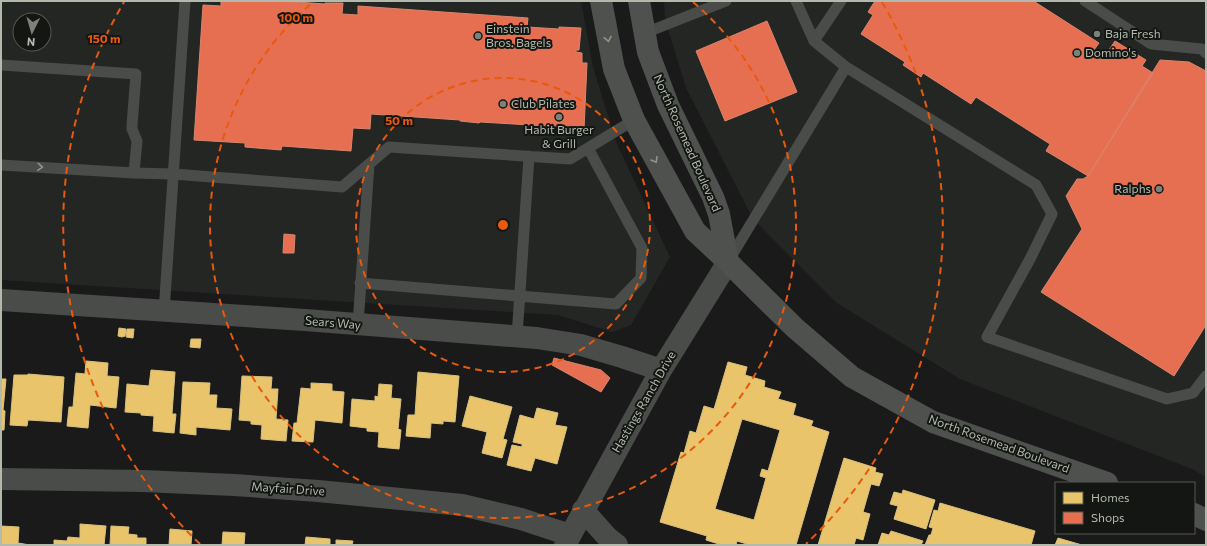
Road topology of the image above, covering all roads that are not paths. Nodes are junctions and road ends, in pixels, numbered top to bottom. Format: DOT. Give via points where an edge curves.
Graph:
graph roads {
  1 [pos="186,1"];
  2 [pos="601,1"];
  3 [pos="639,1"];
  4 [pos="726,1"];
  5 [pos="796,1"];
  6 [pos="841,1"];
  7 [pos="1085,1"];
  8 [pos="645,34"];
  9 [pos="814,42"];
  10 [pos="1206,53"];
  11 [pos="1,65"];
  12 [pos="846,67"];
  13 [pos="634,120"];
  14 [pos="588,148"];
  15 [pos="529,156"];
  16 [pos="369,164"];
  17 [pos="1,165"];
  18 [pos="134,173"];
  19 [pos="173,174"];
  20 [pos="728,262"];
  21 [pos="360,283"];
  22 [pos="520,295"];
  23 [pos="1,300"];
  24 [pos="164,312"];
  25 [pos="358,325"];
  26 [pos="518,337"];
  27 [pos="661,370"];
  28 [pos="1206,376"];
  29 [pos="1,479"];
  30 [pos="1104,482"];
  31 [pos="583,510"];
  32 [pos="1195,514"];
  33 [pos="1206,520"];
  34 [pos="568,540"];
  35 [pos="617,545"];
  1 -- 19 [label="lane"];
  2 -- 13 [label="main road, North Rosemead Boulevard, one-way" via="614,69"];
  3 -- 8 [label="main road, North Rosemead Boulevard"];
  4 -- 8 [label="lane"];
  5 -- 9 [label="lane"];
  6 -- 9 [label="lane"];
  7 -- 10 [label="lane" via="1151,44 1202,49"];
  8 -- 20 [label="main road, North Rosemead Boulevard" via="648,52 668,105 719,214"];
  9 -- 12 [label="lane"];
  11 -- 18 [label="lane" via="136,74 132,125 137,141"];
  12 -- 20 [label="lane"];
  12 -- 28 [label="lane" via="1036,185 1052,214 987,337 1167,399 1193,393"];
  13 -- 14 [label="lane"];
  13 -- 20 [label="main road, North Rosemead Boulevard, one-way" via="695,231"];
  14 -- 15 [label="lane" via="570,159"];
  14 -- 22 [label="lane" via="642,248 641,278 616,304"];
  15 -- 16 [label="lane" via="390,147"];
  15 -- 22 [label="lane"];
  16 -- 19 [label="lane" via="342,186"];
  16 -- 21 [label="lane"];
  17 -- 18 [label="lane, one-way"];
  18 -- 19 [label="lane"];
  19 -- 24 [label="lane"];
  20 -- 27 [label="street, Hastings Ranch Drive"];
  20 -- 30 [label="main road, North Rosemead Boulevard" via="795,328 852,377 933,422"];
  21 -- 22 [label="lane"];
  21 -- 25 [label="lane"];
  22 -- 26 [label="lane"];
  23 -- 24 [label="street, Sears Way"];
  24 -- 25 [label="street, Sears Way"];
  25 -- 26 [label="street, Sears Way"];
  26 -- 27 [label="street, Sears Way" via="581,346"];
  27 -- 31 [label="street, Hastings Ranch Drive"];
  29 -- 34 [label="street, Mayfair Drive" via="234,485 462,504 521,520"];
  31 -- 34 [label="street, Hastings Ranch Drive"];
  31 -- 35 [label="street"];
  32 -- 33 [label="main road"];
}
